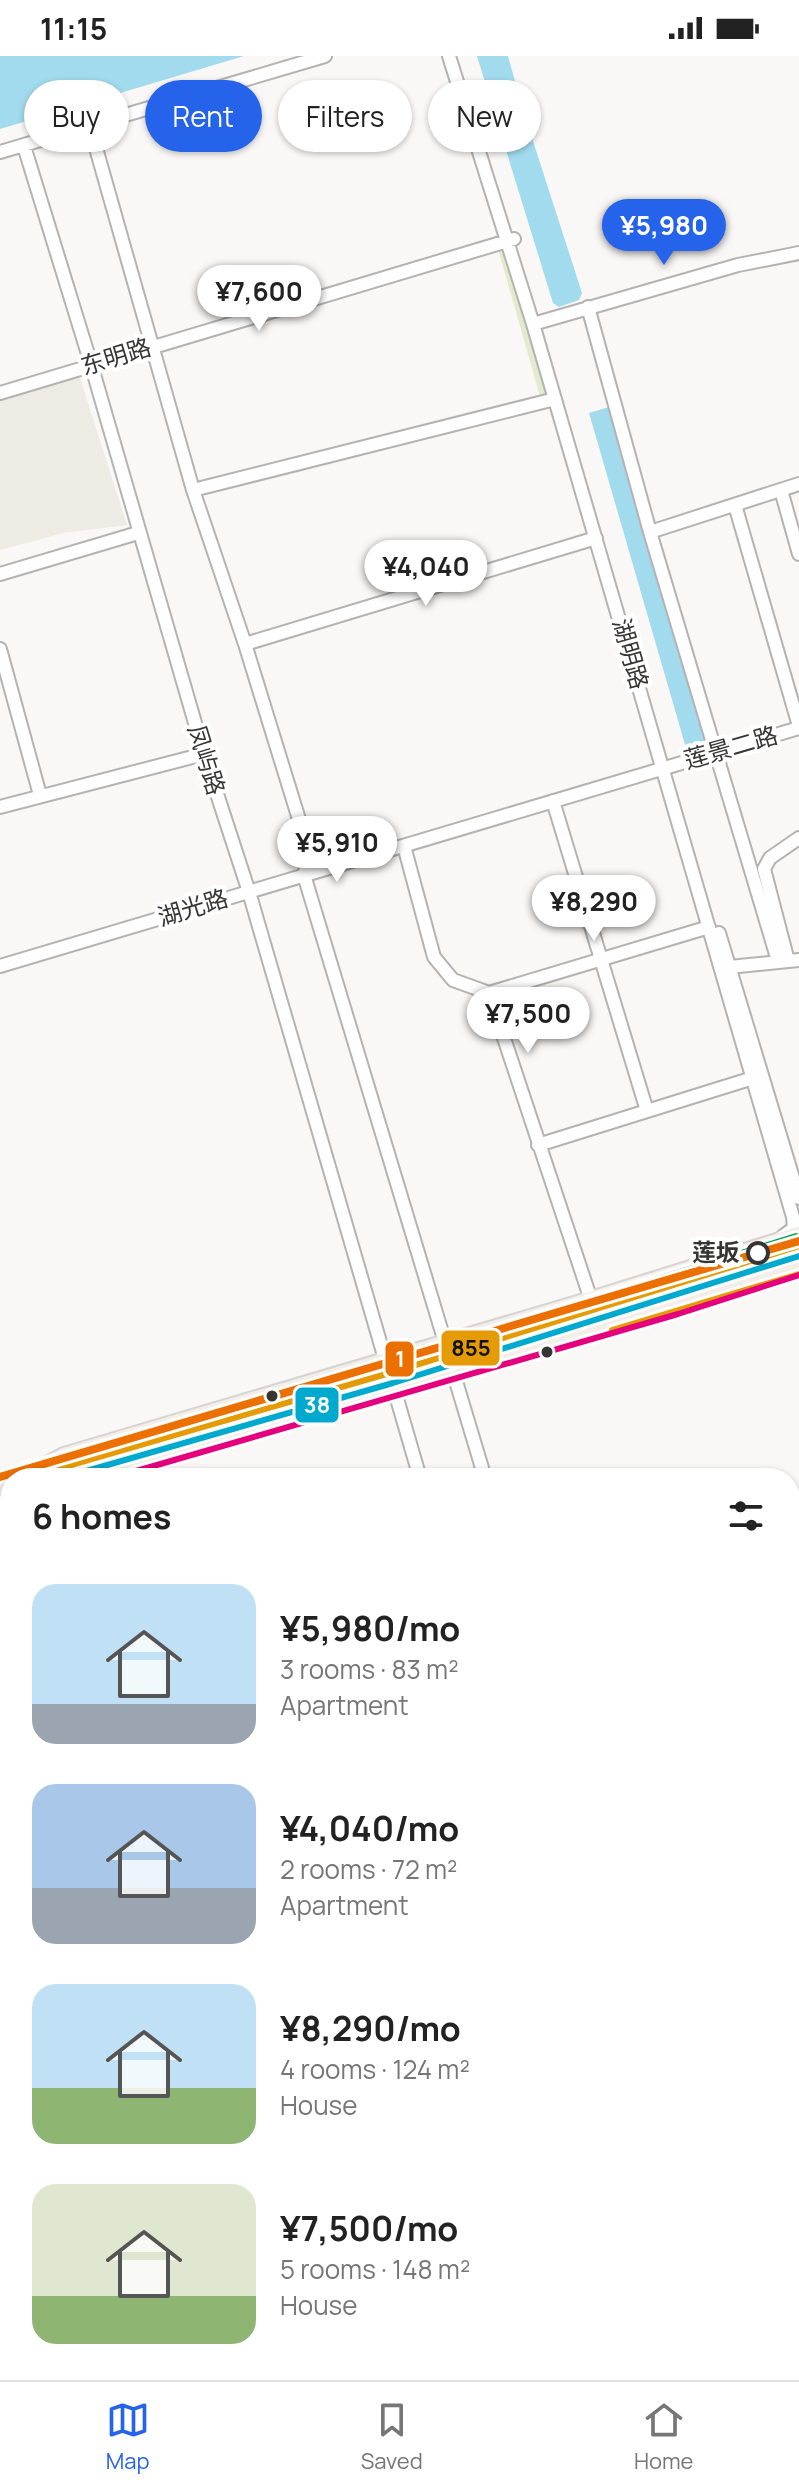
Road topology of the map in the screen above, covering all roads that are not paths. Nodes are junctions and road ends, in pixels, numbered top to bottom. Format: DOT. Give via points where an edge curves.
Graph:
graph roads {
  1 [pos="325,56"];
  2 [pos="449,56"];
  3 [pos="458,56"];
  4 [pos="129,115"];
  5 [pos="24,146"];
  6 [pos="0,152"];
  7 [pos="26,152"];
  8 [pos="97,152"];
  9 [pos="512,240"];
  10 [pos="799,253"];
  11 [pos="588,307"];
  12 [pos="537,322"];
  13 [pos="151,346"];
  14 [pos="91,364"];
  15 [pos="0,393"];
  16 [pos="555,399"];
  17 [pos="799,484"];
  18 [pos="193,490"];
  19 [pos="781,490"];
  20 [pos="735,505"];
  21 [pos="650,532"];
  22 [pos="138,533"];
  23 [pos="596,538"];
  24 [pos="799,554"];
  25 [pos="0,574"];
  26 [pos="245,644"];
  27 [pos="0,649"];
  28 [pos="799,727"];
  29 [pos="717,753"];
  30 [pos="204,754"];
  31 [pos="666,768"];
  32 [pos="40,795"];
  33 [pos="553,801"];
  34 [pos="0,807"];
  35 [pos="799,838"];
  36 [pos="404,846"];
  37 [pos="304,875"];
  38 [pos="249,892"];
  39 [pos="709,927"];
  40 [pos="601,960"];
  41 [pos="788,961"];
  42 [pos="0,966"];
  43 [pos="729,967"];
  44 [pos="489,993"];
  45 [pos="753,1078"];
  46 [pos="647,1111"];
  47 [pos="538,1145"];
  48 [pos="799,1198"];
  49 [pos="799,1235"];
  50 [pos="771,1244"];
  51 [pos="799,1246"];
  52 [pos="799,1264"];
  53 [pos="799,1274"];
  54 [pos="591,1300"];
  55 [pos="450,1360"];
  56 [pos="391,1378"];
  57 [pos="62,1468"];
  58 [pos="108,1468"];
  59 [pos="144,1468"];
  60 [pos="417,1468"];
  61 [pos="482,1468"];
  1 -- 4 [label="street"];
  2 -- 9 [label="street, 湖明路"];
  3 -- 9 [label="street, 湖明路"];
  5 -- 6 [label="street"];
  7 -- 14 [label="street, 凤屿路"];
  8 -- 13 [label="street"];
  9 -- 12 [label="street, 湖明路"];
  9 -- 13 [label="street, 东明路"];
  10 -- 11 [label="street"];
  11 -- 12 [label="street"];
  11 -- 21 [label="street"];
  12 -- 16 [label="street, 湖明路"];
  12 -- 31 [label="street, 湖明路"];
  13 -- 14 [label="street, 东明路"];
  13 -- 18 [label="street"];
  14 -- 15 [label="street, 东明路"];
  14 -- 22 [label="street, 凤屿路"];
  16 -- 18 [label="street"];
  16 -- 23 [label="street, 湖明路"];
  17 -- 19 [label="street"];
  18 -- 26 [label="street"];
  19 -- 20 [label="street"];
  19 -- 24 [label="street"];
  20 -- 21 [label="street"];
  20 -- 28 [label="street"];
  21 -- 29 [label="street"];
  22 -- 25 [label="street"];
  22 -- 30 [label="street, 凤屿路"];
  23 -- 26 [label="street"];
  23 -- 31 [label="street, 湖明路"];
  26 -- 37 [label="street" via="310,855"];
  27 -- 32 [label="street"];
  28 -- 29 [label="street, 莲景二路"];
  29 -- 31 [label="street, 莲景二路"];
  29 -- 41 [label="street"];
  30 -- 32 [label="street"];
  30 -- 38 [label="street, 凤屿路"];
  31 -- 33 [label="street, 湖光路"];
  31 -- 39 [label="street, 湖明路"];
  31 -- 43 [label="street, 湖明路"];
  32 -- 34 [label="street"];
  33 -- 36 [label="street, 湖光路"];
  33 -- 40 [label="street"];
  35 -- 41 [label="street" via="770,858 764,869"];
  36 -- 37 [label="street, 湖光路"];
  36 -- 44 [label="street" via="434,957 453,980"];
  37 -- 38 [label="street, 湖光路"];
  37 -- 55 [label="street"];
  38 -- 42 [label="street, 湖光路"];
  38 -- 56 [label="street, 凤屿路"];
  39 -- 40 [label="street"];
  39 -- 45 [label="street, 湖明路"];
  40 -- 44 [label="street"];
  40 -- 46 [label="street"];
  41 -- 43 [label="street"];
  43 -- 48 [label="street, 湖明路"];
  44 -- 47 [label="street"];
  45 -- 46 [label="street"];
  45 -- 50 [label="street, 湖明路" via="793,1217 794,1228"];
  46 -- 47 [label="street"];
  47 -- 54 [label="street"];
  49 -- 50 [label="main road"];
  50 -- 54 [label="main road"];
  51 -- 55 [label="main road"];
  52 -- 55 [label="main road" via="675,1304"];
  53 -- 55 [label="main road"];
  54 -- 55 [label="main road"];
  55 -- 56 [label="main road"];
  55 -- 56 [label="main road"];
  55 -- 61 [label="street"];
  56 -- 57 [label="main road"];
  56 -- 58 [label="main road"];
  56 -- 59 [label="main road"];
  56 -- 60 [label="street, 凤屿路"];
}
